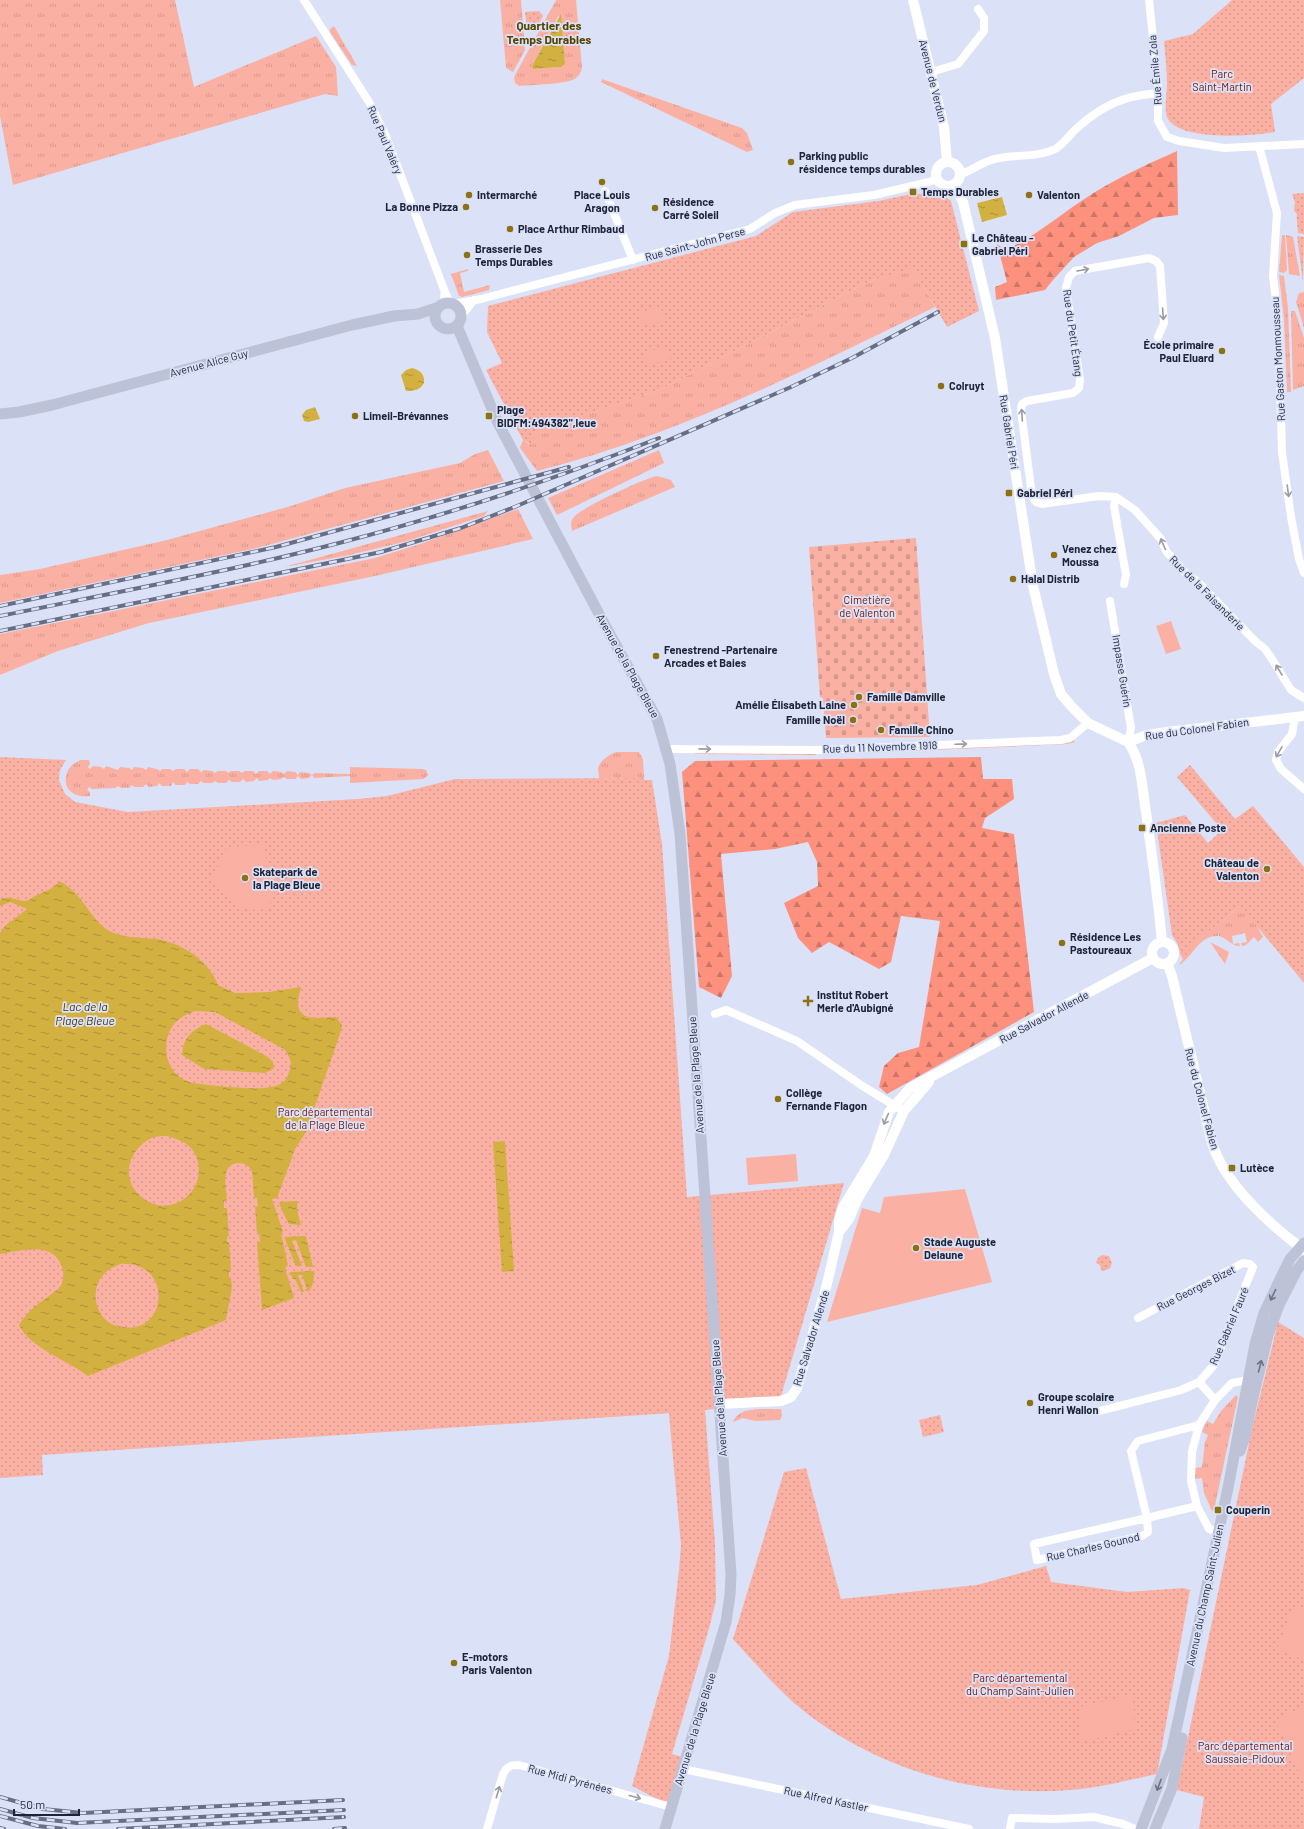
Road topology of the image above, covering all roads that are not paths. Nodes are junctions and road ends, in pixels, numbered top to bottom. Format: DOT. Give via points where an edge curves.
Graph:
graph roads {
  1 [pos="304,0"];
  2 [pos="913,0"];
  3 [pos="1148,0"];
  4 [pos="978,9"];
  5 [pos="931,72"];
  6 [pos="1158,93"];
  7 [pos="1304,144"];
  8 [pos="1259,146"];
  9 [pos="946,162"];
  10 [pos="959,175"];
  11 [pos="937,178"];
  12 [pos="954,185"];
  13 [pos="605,191"];
  14 [pos="633,260"];
  15 [pos="474,300"];
  16 [pos="446,304"];
  17 [pos="418,314"];
  18 [pos="436,321"];
  19 [pos="456,323"];
  20 [pos="1158,336"];
  21 [pos="0,414"];
  22 [pos="1026,454"];
  23 [pos="1013,456"];
  24 [pos="1116,497"];
  25 [pos="1304,573"];
  26 [pos="1124,584"];
  27 [pos="1110,601"];
  28 [pos="1304,698"];
  29 [pos="1299,717"];
  30 [pos="1088,723"];
  31 [pos="1128,742"];
  32 [pos="666,749"];
  33 [pos="1304,789"];
  34 [pos="1162,942"];
  35 [pos="1153,958"];
  36 [pos="1167,963"];
  37 [pos="715,1014"];
  38 [pos="934,1076"];
  39 [pos="893,1106"];
  40 [pos="904,1111"];
  41 [pos="839,1232"];
  42 [pos="1303,1247"];
  43 [pos="1304,1261"];
  44 [pos="1253,1268"];
  45 [pos="1138,1318"];
  46 [pos="1199,1382"];
  47 [pos="1251,1385"];
  48 [pos="1215,1400"];
  49 [pos="720,1404"];
  50 [pos="1099,1411"];
  51 [pos="1199,1425"];
  52 [pos="1197,1506"];
  53 [pos="1229,1513"];
  54 [pos="1147,1518"];
  55 [pos="1218,1531"];
  56 [pos="683,1769"];
  57 [pos="671,1807"];
  58 [pos="487,1829"];
  59 [pos="665,1829"];
  60 [pos="969,1829"];
  61 [pos="1010,1829"];
  62 [pos="1135,1829"];
  63 [pos="1140,1829"];
  64 [pos="1155,1829"];
  1 -- 16 [label="street, Rue Paul Valéry" via="369,102 384,134 445,292"];
  2 -- 5 [label="street, Avenue de Verdun"];
  3 -- 6 [label="street, Rue Émile Zola"];
  4 -- 5 [label="street" via="984,18 984,31 958,64"];
  5 -- 9 [label="street, Avenue de Verdun" via="944,127"];
  6 -- 8 [label="street, Rue Émile Zola" via="1158,121 1167,137 1224,148"];
  6 -- 10 [label="street" via="1137,95 1103,107 1056,149 995,159"];
  7 -- 8 [label="street"];
  8 -- 25 [label="street, Rue Gaston Monmousseau, one-way" via="1277,213 1273,276 1278,319 1282,452 1291,517"];
  9 -- 10 [label="street" via="958,167"];
  9 -- 11 [label="street" via="936,170"];
  10 -- 12 [label="street"];
  11 -- 12 [label="street" via="942,185"];
  11 -- 14 [label="street, Rue Saint-John Perse" via="874,194 795,205 775,213 750,229"];
  12 -- 23 [label="street, Rue Gabriel Péri" via="963,202 995,338"];
  13 -- 14 [label="street"];
  14 -- 15 [label="street, Rue Saint-John Perse"];
  15 -- 16 [label="street, Rue Saint-John Perse"];
  15 -- 19 [label="street"];
  16 -- 17 [label="main road, Avenue Alice Guy"];
  16 -- 18 [label="main road" via="436,313"];
  16 -- 19 [label="main road" via="459,308"];
  17 -- 18 [label="main road, Avenue Alice Guy"];
  17 -- 21 [label="main road, Avenue Alice Guy" via="352,325 52,406"];
  18 -- 19 [label="main road" via="442,327"];
  19 -- 32 [label="main road, Avenue de la Plage Bleue" via="492,410 657,719"];
  22 -- 20 [label="street, Rue du Petit Étang, one-way" via="1022,404 1073,393 1079,388 1080,380 1066,288 1069,277 1075,271 1149,258 1156,261 1160,266 1164,323"];
  22 -- 23 [label="street"];
  22 -- 24 [label="street" via="1032,496 1036,502 1042,504 1099,496"];
  23 -- 30 [label="street, Rue Gabriel Péri" via="1034,586 1054,674 1061,694"];
  24 -- 26 [label="street" via="1114,506 1126,575"];
  28 -- 24 [label="street, Rue de la Faisanderie, one-way" via="1291,690 1265,649 1196,580 1189,577 1166,551 1161,539 1135,510"];
  27 -- 31 [label="street, Impasse Guérin" via="1131,728"];
  29 -- 31 [label="street, Rue du Colonel Fabien" via="1147,734"];
  29 -- 33 [label="street, one-way" via="1292,734 1278,752 1276,760 1281,769"];
  30 -- 31 [label="street, Rue Gabriel Péri"];
  32 -- 30 [label="street, Rue du 11 Novembre 1918, one-way" via="818,750 1061,740 1070,738"];
  31 -- 34 [label="street, Rue du Colonel Fabien" via="1134,751 1139,770"];
  32 -- 49 [label="main road, Avenue de la Plage Bleue" via="680,834"];
  34 -- 35 [label="street" via="1153,947"];
  34 -- 36 [label="street" via="1169,944 1173,950 1172,958"];
  35 -- 36 [label="street" via="1159,963"];
  35 -- 38 [label="street, Rue Salvador Allende"];
  36 -- 42 [label="street, Rue du Colonel Fabien" via="1215,1150 1227,1173 1249,1201 1286,1237"];
  37 -- 39 [label="street" via="726,1010 797,1041"];
  38 -- 39 [label="street, Rue Salvador Allende" via="910,1088"];
  38 -- 40 [label="street, Rue Salvador Allende"];
  39 -- 40 [label="street"];
  39 -- 41 [label="street, Rue Salvador Allende, one-way" via="883,1125 874,1156 843,1207"];
  40 -- 41 [label="street, Rue Salvador Allende" via="884,1155 857,1200 849,1219"];
  41 -- 49 [label="street, Rue Salvador Allende" via="797,1388 790,1397 781,1401"];
  42 -- 47 [label="main road, Avenue du Champ Saint-Julien, one-way" via="1290,1260 1264,1313"];
  47 -- 43 [label="main road, Avenue du Champ Saint-Julien, one-way" via="1279,1305"];
  44 -- 45 [label="street, Rue Georges Bizet" via="1250,1264 1243,1263"];
  44 -- 46 [label="street, Rue Gabriel Fauré" via="1214,1365"];
  46 -- 48 [label="street"];
  46 -- 50 [label="street, Rue Gabriel Fauré" via="1181,1390"];
  47 -- 48 [label="street" via="1232,1383"];
  47 -- 53 [label="main road, Avenue du Champ Saint-Julien" via="1245,1437 1240,1446"];
  47 -- 55 [label="main road, Avenue du Champ Saint-Julien"];
  48 -- 51 [label="street"];
  49 -- 56 [label="main road, Avenue de la Plage Bleue" via="731,1574 730,1595 726,1622"];
  51 -- 52 [label="street" via="1192,1452 1191,1481"];
  51 -- 54 [label="street" via="1138,1441 1131,1451"];
  52 -- 54 [label="street"];
  52 -- 55 [label="street" via="1209,1529"];
  53 -- 55 [label="main road" via="1224,1526"];
  53 -- 64 [label="main road, Avenue du Champ Saint-Julien" via="1172,1788"];
  54 -- 54 [label="street, Rue Charles Gounod" via="1034,1544 1037,1560 1142,1536 1148,1532"];
  55 -- 63 [label="main road, Avenue du Champ Saint-Julien, one-way" via="1172,1749"];
  56 -- 57 [label="main road, Avenue de la Plage Bleue"];
  56 -- 60 [label="street, Rue Alfred Kastler"];
  58 -- 57 [label="street, Rue Midi Pyrénées, one-way" via="506,1769 519,1765"];
  57 -- 59 [label="main road, Avenue de la Plage Bleue"];
  61 -- 62 [label="street" via="1012,1818 1094,1817"];
}
